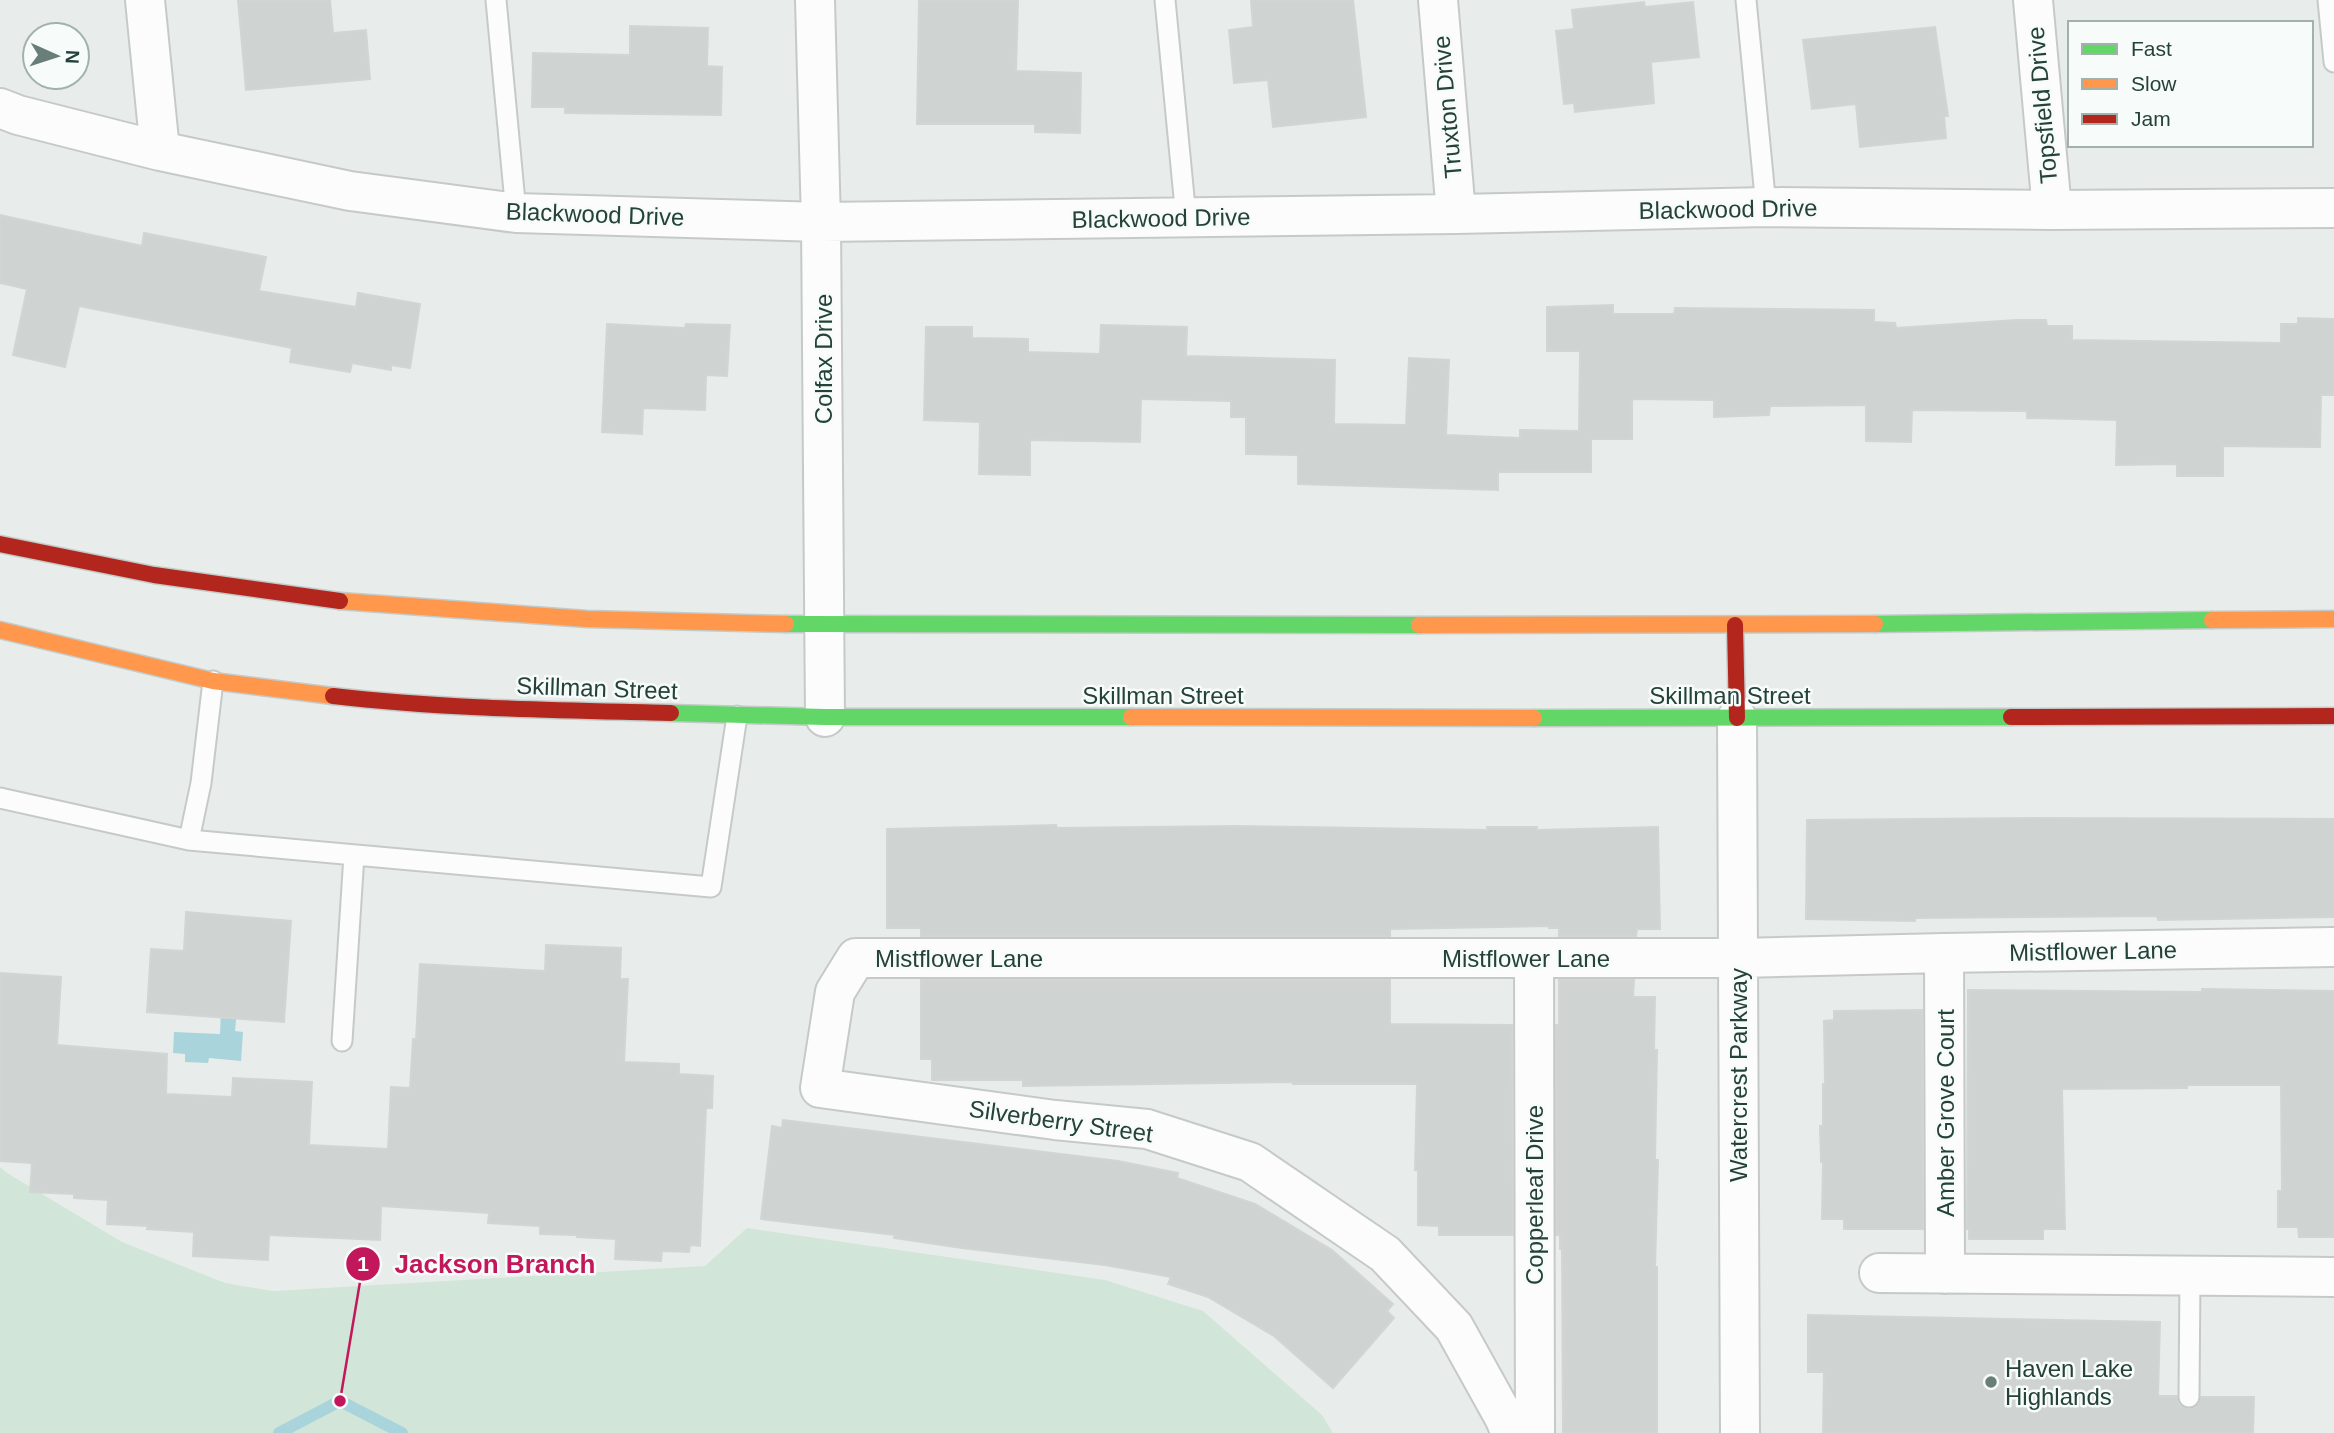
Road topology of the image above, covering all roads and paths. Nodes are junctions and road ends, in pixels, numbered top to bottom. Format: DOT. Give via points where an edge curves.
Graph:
graph roads {
  1 [pos="145,0"];
  2 [pos="496,0"];
  3 [pos="815,0"];
  4 [pos="1165,0"];
  5 [pos="1437,0"];
  6 [pos="1746,0"];
  7 [pos="2033,0"];
  8 [pos="2328,0"];
  9 [pos="2334,62"];
  10 [pos="0,108"];
  11 [pos="160,151"];
  12 [pos="1766,207"];
  13 [pos="2334,208"];
  14 [pos="2052,210"];
  15 [pos="516,212"];
  16 [pos="1456,214"];
  17 [pos="1186,218"];
  18 [pos="821,222"];
  19 [pos="0,544"];
  20 [pos="2334,619"];
  21 [pos="825,625"];
  22 [pos="1735,625"];
  23 [pos="0,630"];
  24 [pos="213,681"];
  25 [pos="737,716"];
  26 [pos="2334,716"];
  27 [pos="824,717"];
  28 [pos="1737,718"];
  29 [pos="0,798"];
  30 [pos="189,840"];
  31 [pos="354,855"];
  32 [pos="2334,947"];
  33 [pos="1944,953"];
  34 [pos="1534,958"];
  35 [pos="1738,958"];
  36 [pos="342,1041"];
  37 [pos="820,1088"];
  38 [pos="1879,1273"];
  39 [pos="1945,1274"];
  40 [pos="2190,1276"];
  41 [pos="2334,1277"];
  42 [pos="2189,1397"];
  43 [pos="1511,1433"];
  44 [pos="1535,1433"];
  45 [pos="1740,1433"];
  1 -- 11 [label="street"];
  2 -- 15 [label="lane"];
  3 -- 18 [label="street, Colfax Drive"];
  4 -- 17 [label="lane"];
  5 -- 16 [label="street, Truxton Drive"];
  6 -- 12 [label="lane"];
  7 -- 14 [label="street, Topsfield Drive"];
  8 -- 9 [label="lane"];
  10 -- 11 [label="street, Blackwood Drive"];
  11 -- 15 [label="street, Blackwood Drive" via="351,191"];
  12 -- 14 [label="street, Blackwood Drive"];
  12 -- 16 [label="street, Blackwood Drive"];
  13 -- 14 [label="street, Blackwood Drive"];
  15 -- 18 [label="street, Blackwood Drive"];
  16 -- 17 [label="street, Blackwood Drive"];
  17 -- 18 [label="street, Blackwood Drive"];
  18 -- 21 [label="street, Colfax Drive"];
  19 -- 21 [label="main road" via="154,575 326,600 587,619"];
  20 -- 22 [label="main road"];
  21 -- 22 [label="main road"];
  21 -- 27 [label="street, Colfax Drive"];
  22 -- 28 [label="main road"];
  23 -- 24 [label="main road, Skillman Street"];
  24 -- 25 [label="main road, Skillman Street" via="385,702"];
  24 -- 30 [label="lane"];
  25 -- 27 [label="main road, Skillman Street"];
  25 -- 31 [label="lane" via="711,887"];
  26 -- 28 [label="main road, Skillman Street"];
  27 -- 28 [label="main road, Skillman Street"];
  28 -- 35 [label="street, Watercrest Parkway"];
  29 -- 30 [label="lane"];
  30 -- 31 [label="lane"];
  31 -- 36 [label="lane"];
  32 -- 33 [label="street, Mistflower Lane"];
  33 -- 35 [label="street, Mistflower Lane"];
  33 -- 39 [label="street, Amber Grove Court"];
  34 -- 35 [label="street, Mistflower Lane"];
  34 -- 37 [label="street, Mistflower Lane" via="856,958 835,992"];
  34 -- 44 [label="street, Copperleaf Drive"];
  35 -- 45 [label="street, Watercrest Parkway"];
  37 -- 43 [label="street, Silverberry Street" via="1147,1129 1250,1162 1385,1254 1454,1327"];
  38 -- 39 [label="street"];
  39 -- 40 [label="street"];
  40 -- 41 [label="street"];
  40 -- 42 [label="lane"];
}
